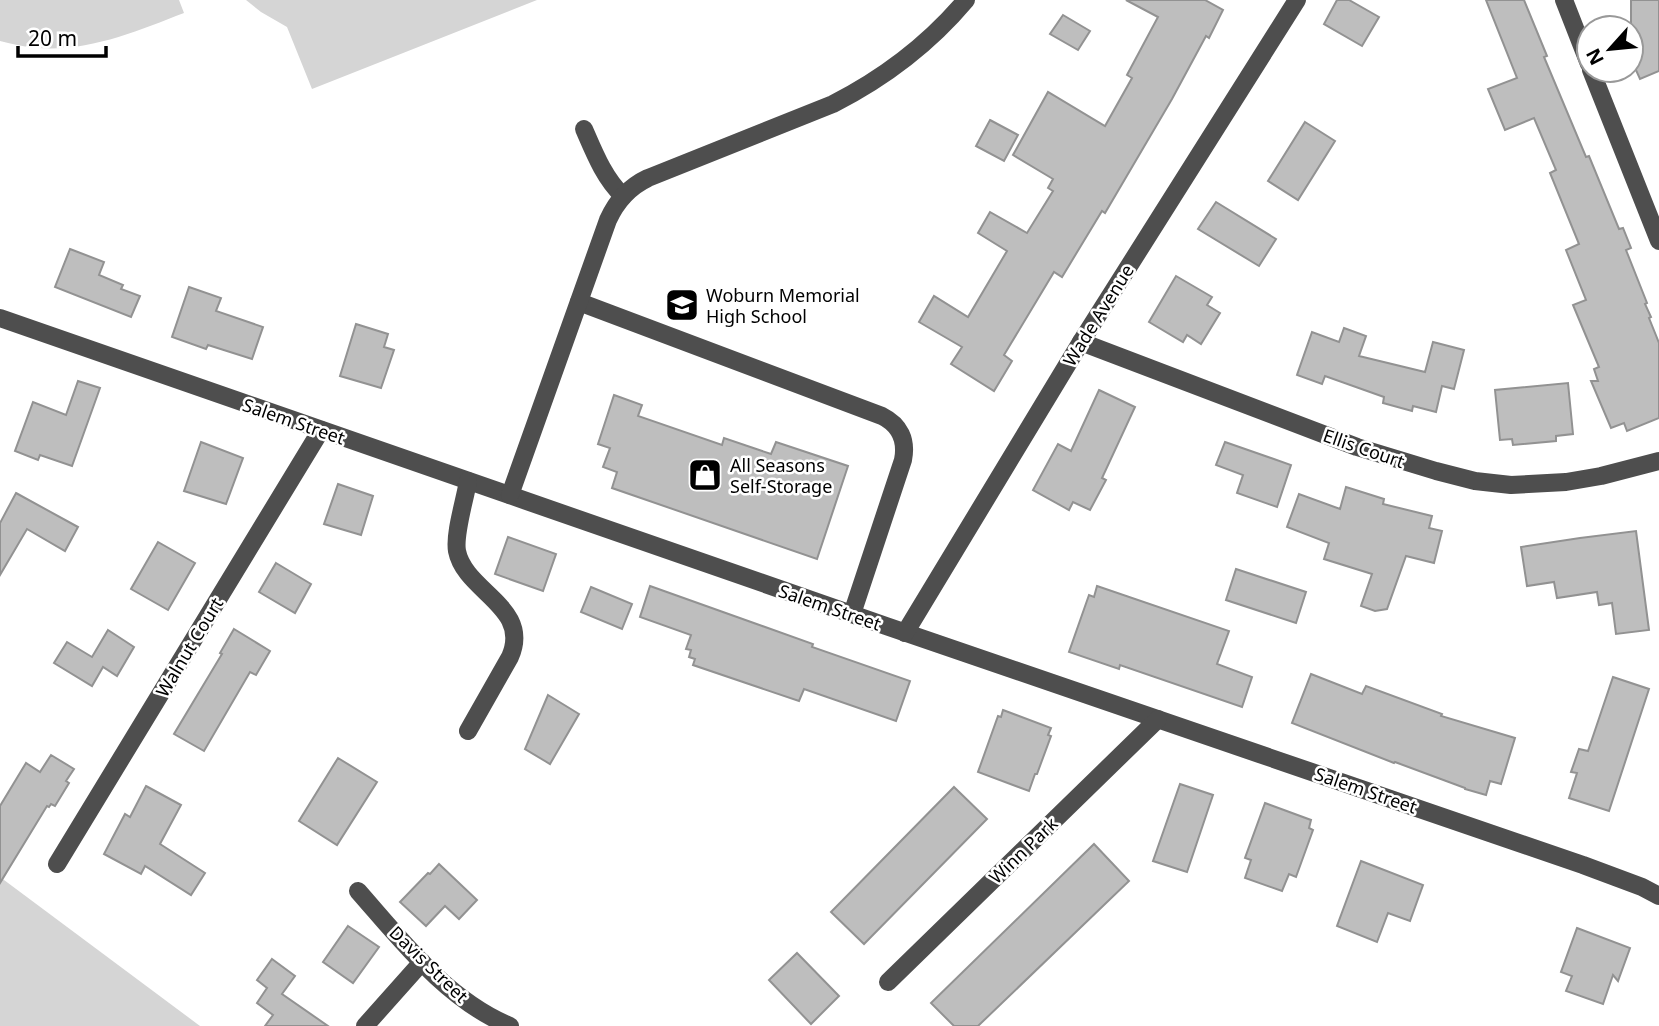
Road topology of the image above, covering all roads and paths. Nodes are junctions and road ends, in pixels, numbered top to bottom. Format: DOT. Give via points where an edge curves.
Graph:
graph roads {
  1 [pos="965,0"];
  2 [pos="1297,0"];
  3 [pos="1564,0"];
  4 [pos="1575,28"];
  5 [pos="1597,84"];
  6 [pos="584,129"];
  7 [pos="623,196"];
  8 [pos="1659,241"];
  9 [pos="579,302"];
  10 [pos="0,318"];
  11 [pos="1081,342"];
  12 [pos="321,430"];
  13 [pos="1659,461"];
  14 [pos="468,481"];
  15 [pos="510,495"];
  16 [pos="852,614"];
  17 [pos="905,633"];
  18 [pos="1158,719"];
  19 [pos="468,732"];
  20 [pos="57,864"];
  21 [pos="358,891"];
  22 [pos="1659,896"];
  23 [pos="422,962"];
  24 [pos="888,982"];
  25 [pos="365,1026"];
  26 [pos="510,1026"];
  1 -- 7 [label="street" via="934,35 853,94 648,178"];
  2 -- 11 [label="street, Wade Avenue"];
  3 -- 4 [label="street"];
  5 -- 8 [label="street"];
  6 -- 7 [label="street" via="605,174"];
  7 -- 9 [label="street" via="608,220"];
  9 -- 15 [label="street"];
  9 -- 16 [label="street" via="882,416 898,428 905,447 903,460"];
  10 -- 12 [label="street, Salem Street"];
  11 -- 13 [label="street, Ellis Court" via="1357,447 1475,481 1511,485 1566,482"];
  11 -- 17 [label="street, Wade Avenue"];
  12 -- 14 [label="street, Salem Street"];
  12 -- 20 [label="street, Walnut Court"];
  14 -- 15 [label="street, Salem Street"];
  14 -- 19 [label="street" via="457,536 459,557 509,616 515,636 510,657"];
  15 -- 16 [label="street, Salem Street"];
  16 -- 17 [label="street, Salem Street"];
  17 -- 18 [label="street, Salem Street"];
  18 -- 22 [label="street, Salem Street" via="1583,865"];
  18 -- 24 [label="street, Winn Park"];
  21 -- 23 [label="street, Davis Street"];
  23 -- 25 [label="street"];
  23 -- 26 [label="street, Davis Street" via="481,1012"];
}
